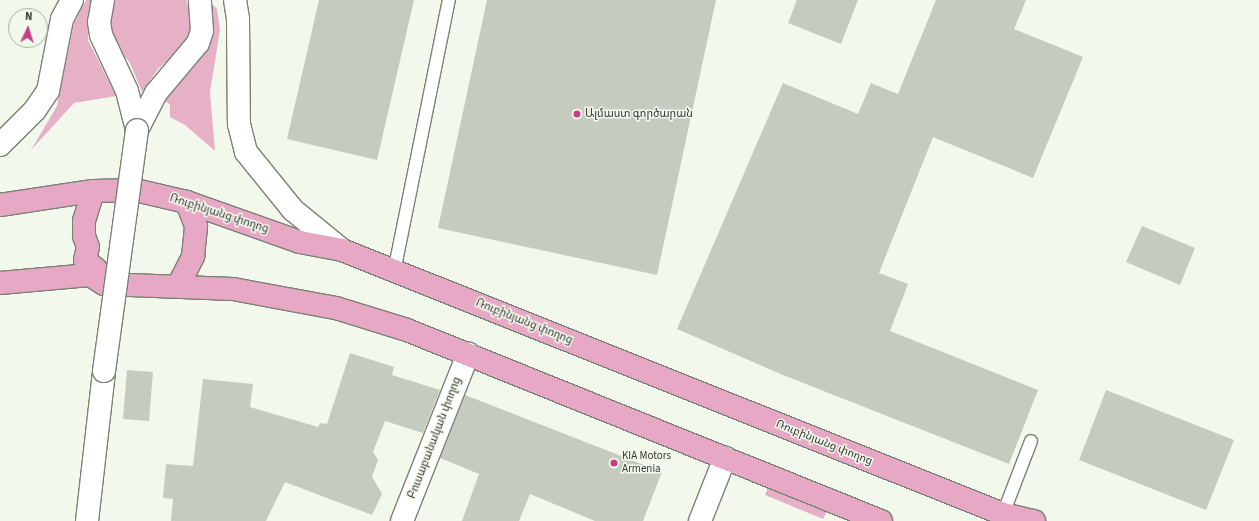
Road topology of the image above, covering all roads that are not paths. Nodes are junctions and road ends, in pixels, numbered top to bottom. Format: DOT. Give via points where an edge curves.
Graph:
graph roads {
  1 [pos="72,0"];
  2 [pos="103,0"];
  3 [pos="200,0"];
  4 [pos="235,0"];
  5 [pos="449,0"];
  6 [pos="137,130"];
  7 [pos="0,145"];
  8 [pos="93,191"];
  9 [pos="187,202"];
  10 [pos="0,205"];
  11 [pos="342,250"];
  12 [pos="394,272"];
  13 [pos="90,275"];
  14 [pos="0,283"];
  15 [pos="178,286"];
  16 [pos="468,354"];
  17 [pos="1031,441"];
  18 [pos="725,458"];
  19 [pos="1003,514"];
  20 [pos="87,521"];
  21 [pos="402,521"];
  22 [pos="700,521"];
  23 [pos="882,521"];
  24 [pos="1034,521"];
  1 -- 7 [label="street" via="62,18 48,91 35,110"];
  2 -- 6 [label="street" via="99,22 101,35 127,91"];
  3 -- 6 [label="street" via="203,18 198,42 156,93"];
  4 -- 11 [label="street" via="238,19 239,124 246,152 293,210"];
  5 -- 12 [label="lane"];
  6 -- 20 [label="street, bridge" via="104,371"];
  8 -- 9 [label="main road, Ռուբինյանց փողոց" via="135,190"];
  8 -- 10 [label="main road, Ռուբինյանց փողոց"];
  8 -- 13 [label="main road" via="84,221 84,236 88,247 85,260 96,269"];
  9 -- 11 [label="main road, Ռուբինյանց փողոց" via="300,242"];
  9 -- 15 [label="main road" via="196,226 193,256"];
  11 -- 12 [label="main road, Ռուբինյանց փողոց"];
  12 -- 19 [label="main road, Ռուբինյանց փողոց"];
  13 -- 14 [label="main road"];
  13 -- 15 [label="main road" via="104,284"];
  15 -- 16 [label="main road" via="233,289 336,308 407,330"];
  16 -- 18 [label="main road"];
  16 -- 21 [label="street, Բուսաբանական փողոց"];
  17 -- 19 [label="lane"];
  18 -- 22 [label="street"];
  18 -- 23 [label="main road"];
  19 -- 24 [label="main road, Ռուբինյանց փողոց"];
}
